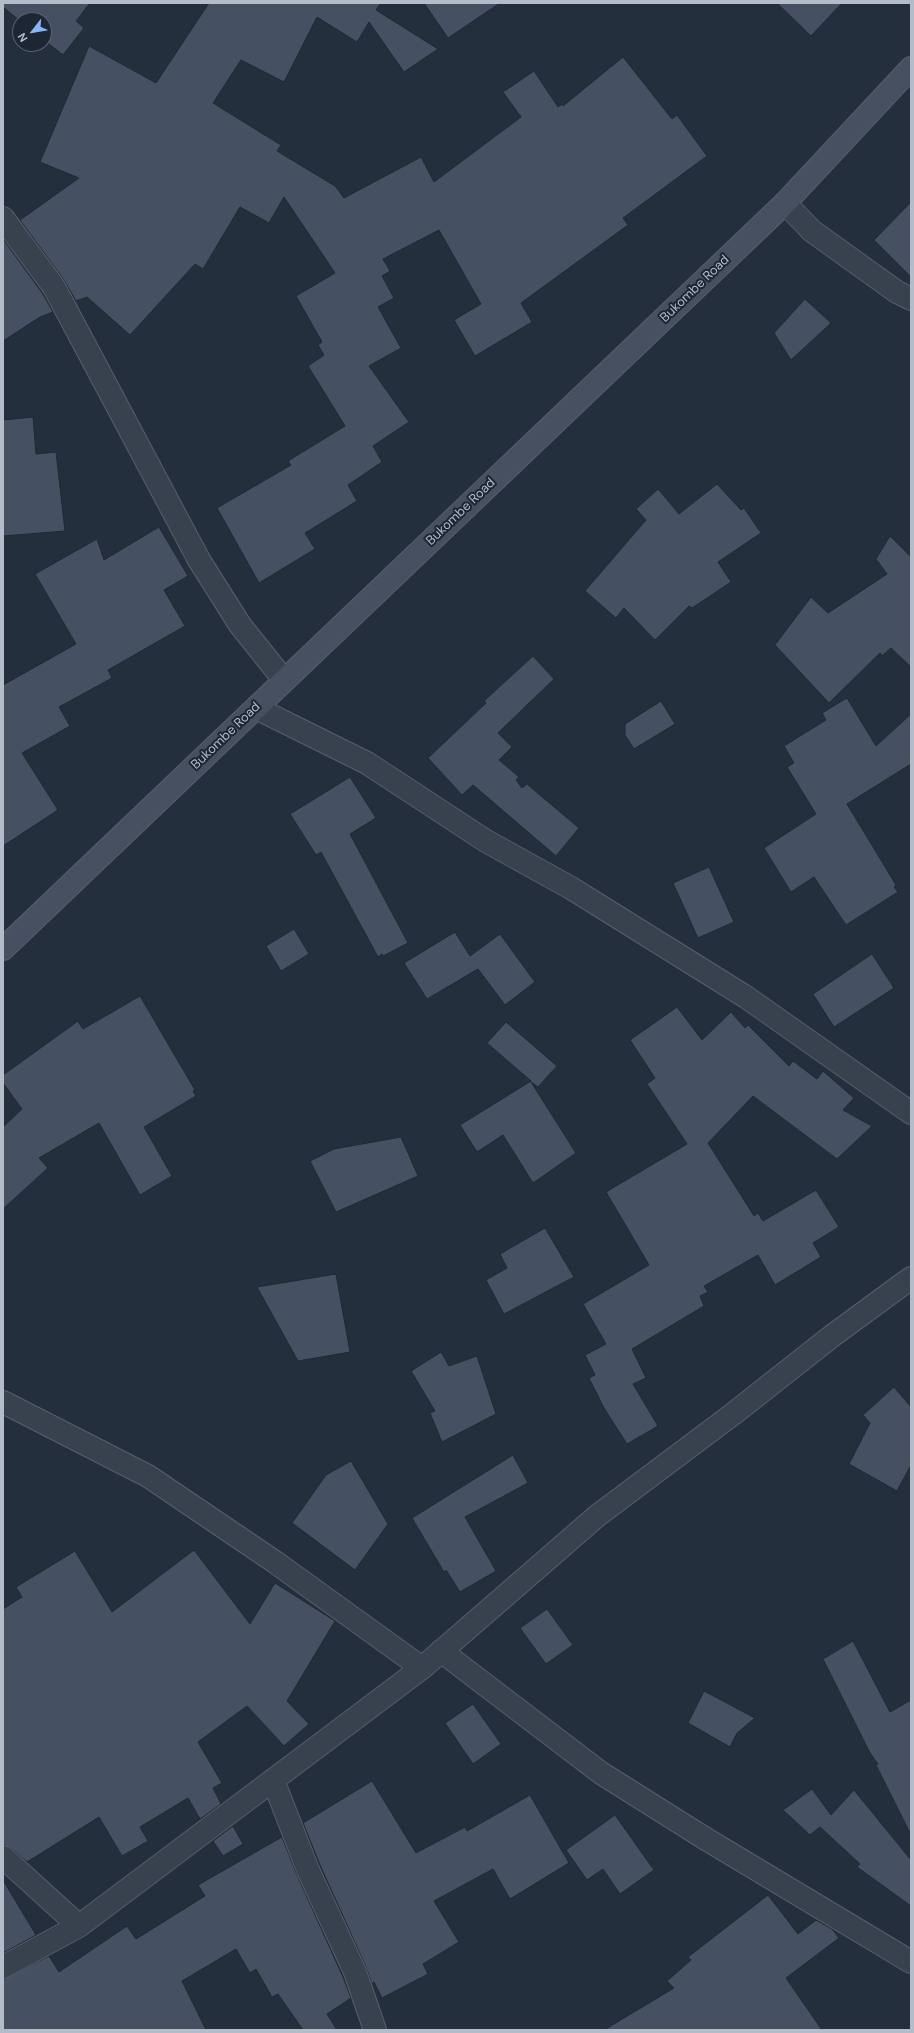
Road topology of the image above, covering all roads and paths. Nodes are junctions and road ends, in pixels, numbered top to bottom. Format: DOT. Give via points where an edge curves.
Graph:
graph roads {
  1 [pos="911,68"];
  2 [pos="785,203"];
  3 [pos="3,218"];
  4 [pos="911,299"];
  5 [pos="284,680"];
  6 [pos="256,708"];
  7 [pos="3,949"];
  8 [pos="911,1113"];
  9 [pos="911,1278"];
  10 [pos="3,1402"];
  11 [pos="441,1651"];
  12 [pos="422,1668"];
  13 [pos="273,1780"];
  14 [pos="3,1857"];
  15 [pos="79,1926"];
  16 [pos="911,1962"];
  17 [pos="3,1967"];
  18 [pos="375,2030"];
  1 -- 2 [label="main road, Bukombe Road"];
  2 -- 4 [label="street" via="812,231 897,292"];
  2 -- 5 [label="main road, Bukombe Road"];
  3 -- 5 [label="street" via="54,287 200,560 240,625"];
  5 -- 6 [label="main road, Bukombe Road"];
  6 -- 7 [label="main road, Bukombe Road"];
  6 -- 8 [label="street" via="367,763 486,842 571,888 746,996"];
  9 -- 11 [label="street" via="597,1516"];
  10 -- 12 [label="street" via="148,1476 275,1562"];
  11 -- 12 [label="street"];
  11 -- 16 [label="street" via="601,1773"];
  12 -- 13 [label="street"];
  13 -- 15 [label="street"];
  13 -- 18 [label="street" via="308,1870 355,1972"];
  14 -- 15 [label="street"];
  15 -- 17 [label="street"];
}
